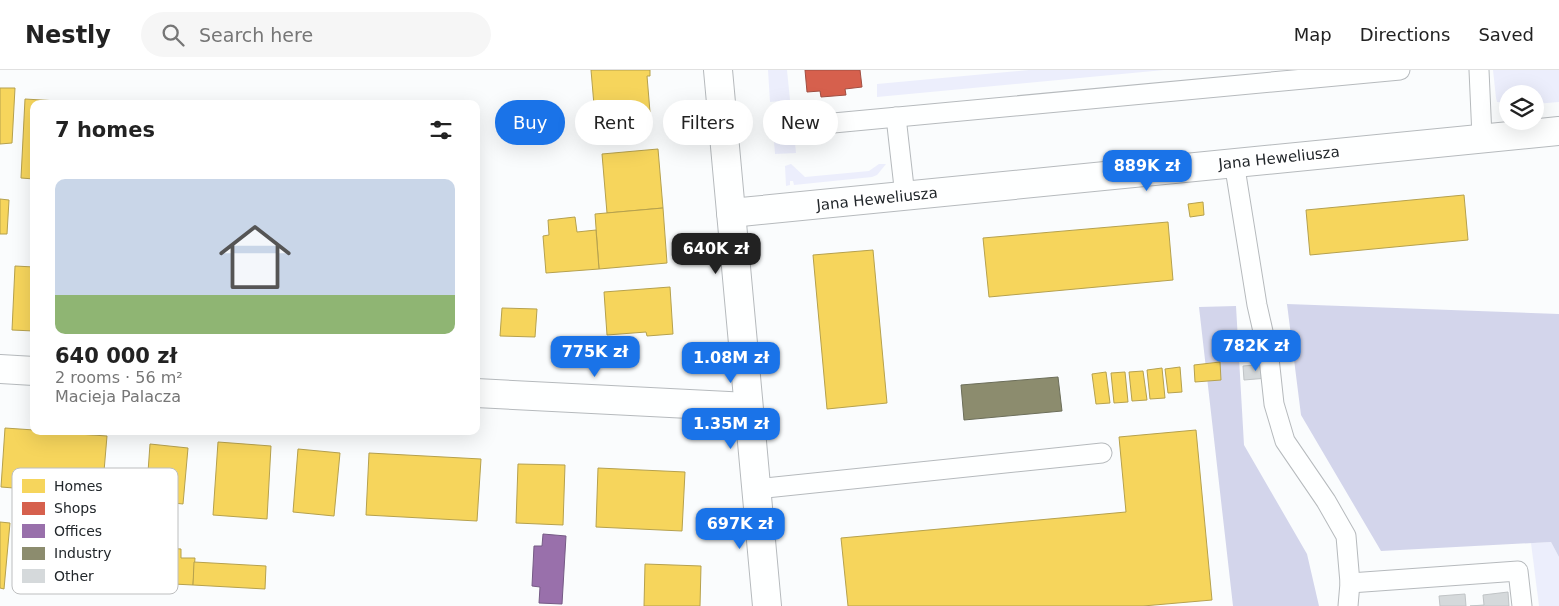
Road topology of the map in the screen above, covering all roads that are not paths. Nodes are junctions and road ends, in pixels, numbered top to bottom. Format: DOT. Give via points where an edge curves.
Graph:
graph roads {
  1 [pos="718,70"];
  2 [pos="1400,70"];
  3 [pos="1479,70"];
  4 [pos="896,117"];
  5 [pos="838,123"];
  6 [pos="1559,131"];
  7 [pos="1482,137"];
  8 [pos="1234,162"];
  9 [pos="905,196"];
  10 [pos="732,213"];
  11 [pos="0,369"];
  12 [pos="30,371"];
  13 [pos="480,393"];
  14 [pos="748,407"];
  15 [pos="1102,453"];
  16 [pos="756,489"];
  17 [pos="1350,583"];
  18 [pos="767,606"];
  19 [pos="1348,606"];
  20 [pos="1522,606"];
  1 -- 10 [label="street"];
  2 -- 4 [label="lane"];
  3 -- 7 [label="lane"];
  4 -- 5 [label="lane"];
  4 -- 9 [label="lane"];
  6 -- 7 [label="street, Jana Heweliusza"];
  7 -- 8 [label="street, Jana Heweliusza"];
  8 -- 9 [label="street, Jana Heweliusza"];
  8 -- 17 [label="lane" via="1269,358 1274,404 1285,441 1346,536"];
  9 -- 10 [label="street, Jana Heweliusza"];
  10 -- 14 [label="street"];
  11 -- 12 [label="street"];
  13 -- 14 [label="street"];
  14 -- 16 [label="street"];
  15 -- 16 [label="lane"];
  16 -- 18 [label="street"];
  17 -- 19 [label="lane"];
  17 -- 20 [label="lane" via="1518,571"];
}
